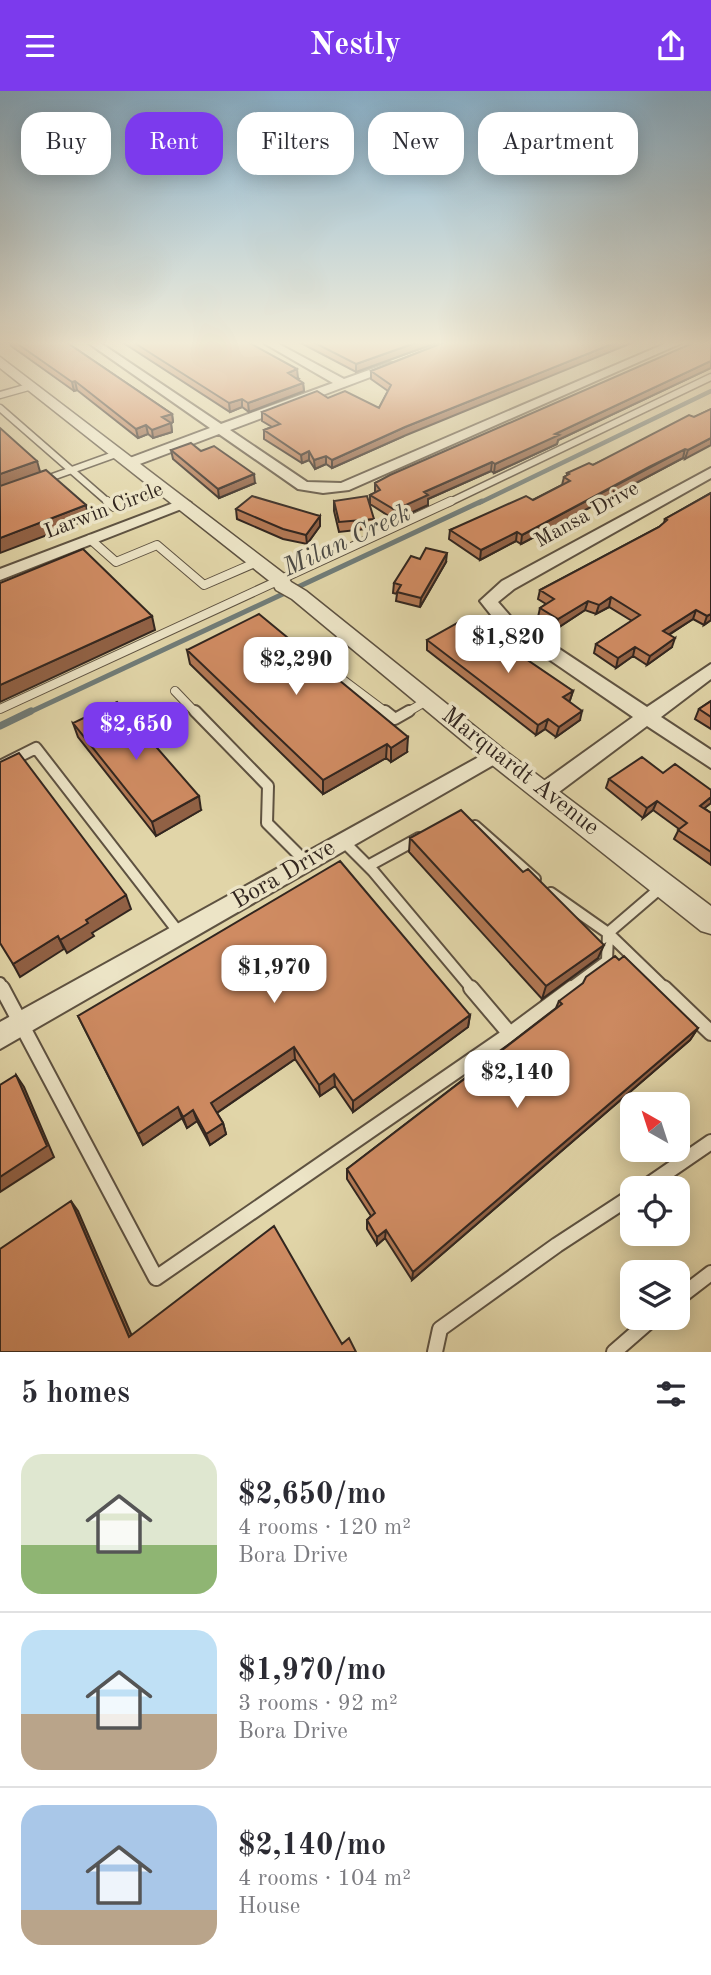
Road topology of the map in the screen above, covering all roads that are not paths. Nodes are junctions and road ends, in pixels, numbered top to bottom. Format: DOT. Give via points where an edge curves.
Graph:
graph roads {
  1 [pos="51,401"];
  2 [pos="180,401"];
  3 [pos="298,401"];
  4 [pos="542,401"];
  5 [pos="662,401"];
  6 [pos="0,408"];
  7 [pos="222,429"];
  8 [pos="125,457"];
  9 [pos="70,470"];
  10 [pos="711,472"];
  11 [pos="35,483"];
  12 [pos="184,503"];
  13 [pos="114,507"];
  14 [pos="90,539"];
  15 [pos="257,562"];
  16 [pos="0,575"];
  17 [pos="287,587"];
  18 [pos="488,601"];
  19 [pos="348,635"];
  20 [pos="711,670"];
  21 [pos="175,691"];
  22 [pos="428,700"];
  23 [pos="0,709"];
  24 [pos="648,716"];
  25 [pos="495,755"];
  26 [pos="711,760"];
  27 [pos="0,766"];
  28 [pos="544,792"];
  29 [pos="461,814"];
  30 [pos="426,834"];
  31 [pos="344,841"];
  32 [pos="306,862"];
  33 [pos="368,866"];
  34 [pos="665,885"];
  35 [pos="711,922"];
  36 [pos="608,933"];
  37 [pos="180,934"];
  38 [pos="0,983"];
  39 [pos="23,1023"];
  40 [pos="711,1033"];
  41 [pos="510,1034"];
  42 [pos="0,1036"];
  43 [pos="711,1142"];
  44 [pos="661,1176"];
  45 [pos="620,1204"];
  46 [pos="711,1273"];
  47 [pos="690,1289"];
  48 [pos="639,1330"];
  49 [pos="435,1352"];
  50 [pos="614,1352"];
  1 -- 8 [label="street, Marquardt Avenue"];
  2 -- 7 [label="street"];
  3 -- 7 [label="street"];
  4 -- 7 [label="street" via="344,487 323,489 303,486"];
  5 -- 17 [label="lane"];
  6 -- 9 [label="lane"];
  7 -- 8 [label="street"];
  8 -- 9 [label="lane"];
  8 -- 12 [label="street, Marquardt Avenue"];
  9 -- 11 [label="lane"];
  9 -- 13 [label="lane"];
  10 -- 18 [label="street, Mansa Drive"];
  12 -- 14 [label="street, Larwin Circle"];
  12 -- 15 [label="street, Marquardt Avenue"];
  14 -- 15 [label="lane" via="116,562 158,545 204,585"];
  14 -- 16 [label="street, Larwin Circle"];
  15 -- 17 [label="street, Marquardt Avenue"];
  17 -- 19 [label="street, Marquardt Avenue"];
  17 -- 23 [label="lane"];
  18 -- 24 [label="street" via="505,621"];
  19 -- 22 [label="street, Marquardt Avenue"];
  19 -- 22 [label="lane" via="311,656 395,719"];
  20 -- 24 [label="street"];
  21 -- 32 [label="lane" via="268,786 267,823"];
  22 -- 25 [label="street, Marquardt Avenue"];
  24 -- 26 [label="street"];
  24 -- 28 [label="street"];
  25 -- 28 [label="street, Marquardt Avenue"];
  25 -- 31 [label="street, Bora Drive"];
  27 -- 37 [label="lane" via="36,748"];
  28 -- 34 [label="street, Marquardt Avenue"];
  29 -- 36 [label="lane" via="564,905"];
  30 -- 33 [label="lane"];
  31 -- 32 [label="street, Bora Drive"];
  31 -- 33 [label="lane"];
  32 -- 37 [label="street, Bora Drive"];
  33 -- 41 [label="lane"];
  34 -- 35 [label="street, Marquardt Avenue"];
  34 -- 36 [label="lane"];
  36 -- 40 [label="lane"];
  36 -- 41 [label="lane" via="607,961"];
  37 -- 39 [label="street, Bora Drive"];
  38 -- 39 [label="lane"];
  39 -- 41 [label="lane" via="156,1277"];
  39 -- 42 [label="street, Bora Drive"];
  43 -- 44 [label="lane"];
  45 -- 49 [label="lane" via="440,1329"];
  46 -- 47 [label="lane"];
  48 -- 50 [label="lane"];
}
